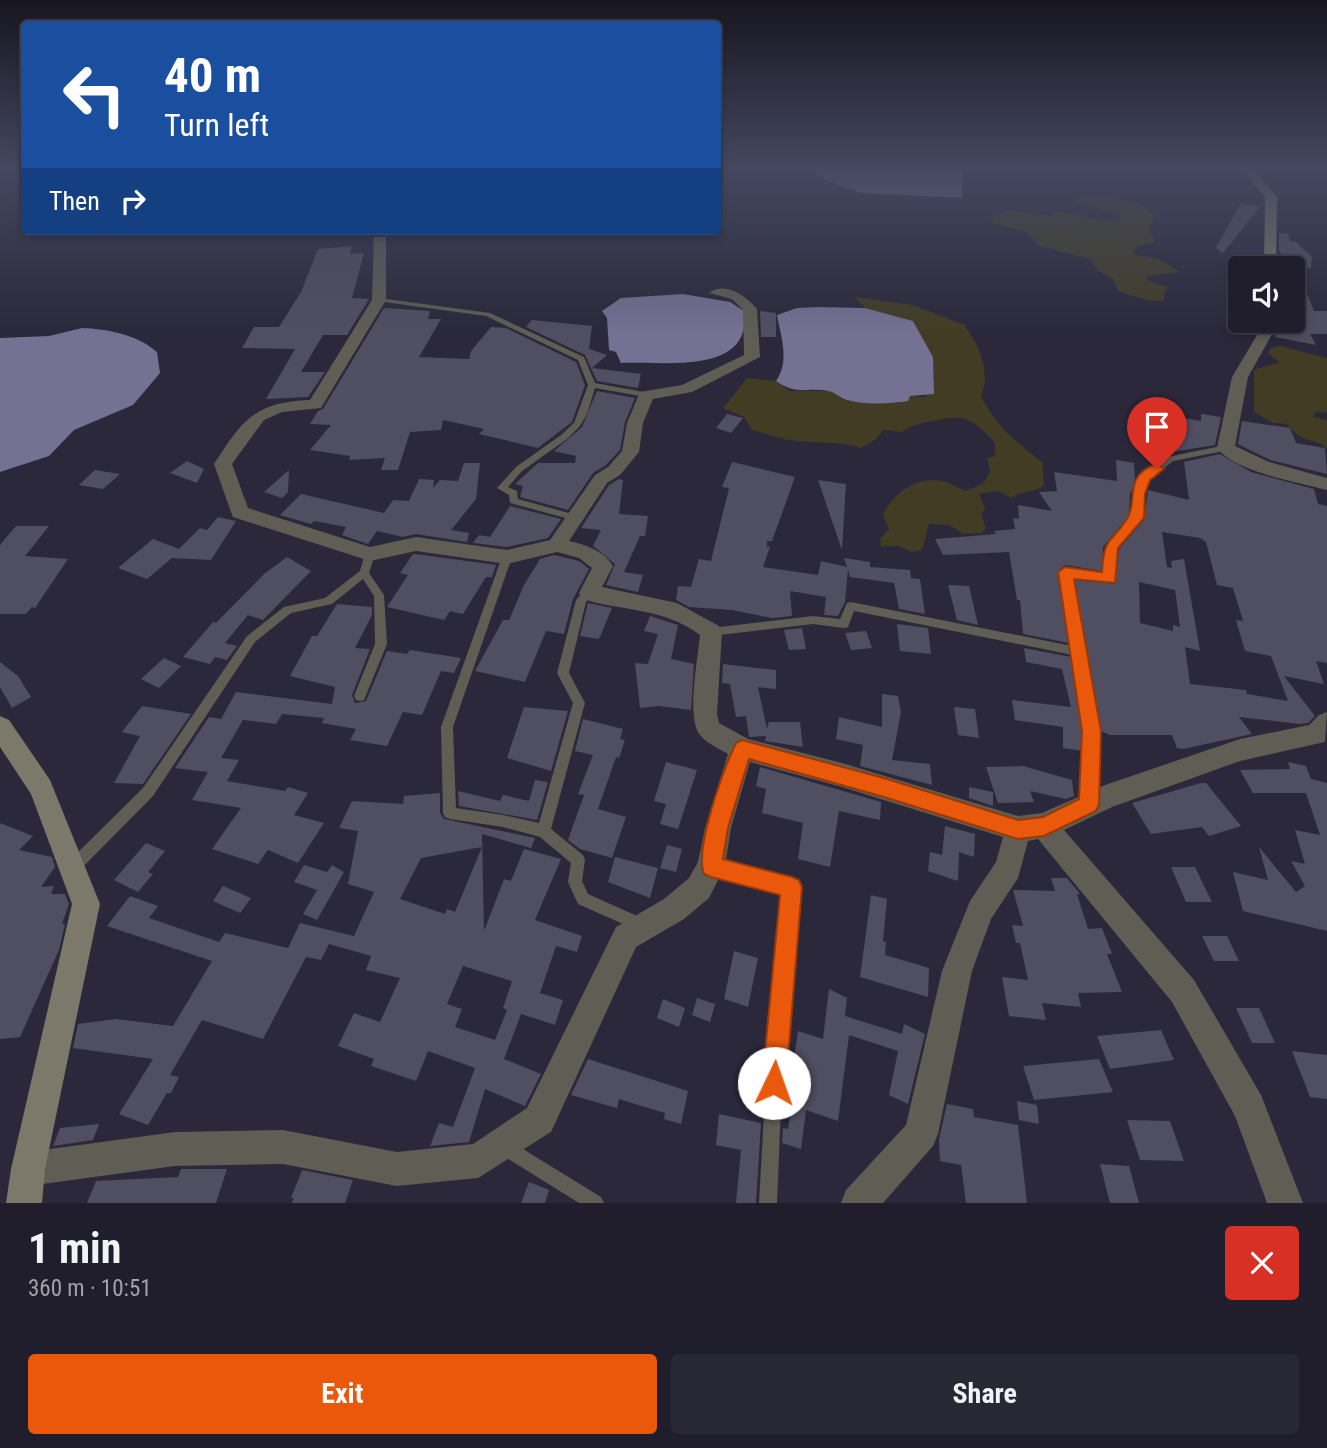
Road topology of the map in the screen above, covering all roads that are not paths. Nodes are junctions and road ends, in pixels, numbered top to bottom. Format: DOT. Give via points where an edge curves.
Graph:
graph roads {
  1 [pos="1271,222"];
  2 [pos="380,235"];
  3 [pos="1270,256"];
  4 [pos="716,292"];
  5 [pos="379,300"];
  6 [pos="1265,333"];
  7 [pos="592,384"];
  8 [pos="646,395"];
  9 [pos="1226,448"];
  10 [pos="1327,484"];
  11 [pos="573,517"];
  12 [pos="557,545"];
  13 [pos="370,554"];
  14 [pos="507,557"];
  15 [pos="364,573"];
  16 [pos="589,593"];
  17 [pos="711,632"];
  18 [pos="1077,651"];
  19 [pos="360,696"];
  20 [pos="1327,722"];
  21 [pos="0,727"];
  22 [pos="742,749"];
  23 [pos="1089,805"];
  24 [pos="1031,828"];
  25 [pos="544,831"];
  26 [pos="711,866"];
  27 [pos="72,868"];
  28 [pos="644,926"];
  29 [pos="503,1145"];
  30 [pos="28,1169"];
  31 [pos="24,1203"];
  32 [pos="595,1203"];
  33 [pos="768,1203"];
  34 [pos="859,1203"];
  35 [pos="1285,1203"];
  1 -- 3 [label="street"];
  2 -- 5 [label="street"];
  4 -- 8 [label="street" via="736,296 750,309 752,357 686,389"];
  5 -- 7 [label="lane" via="488,314 581,359"];
  5 -- 13 [label="street" via="315,405 279,405 252,420 223,464 240,512"];
  6 -- 9 [label="street" via="1240,377"];
  7 -- 8 [label="lane"];
  7 -- 11 [label="lane" via="575,428 517,468 502,488 514,493 513,501"];
  8 -- 11 [label="street" via="629,452 601,479"];
  9 -- 10 [label="street" via="1263,466"];
  9 -- 18 [label="lane" via="1170,459 1145,478 1138,494 1137,518 1111,547 1109,579 1065,572"];
  11 -- 12 [label="street"];
  12 -- 14 [label="street"];
  12 -- 16 [label="street" via="585,552 603,566"];
  13 -- 14 [label="street" via="416,544"];
  13 -- 15 [label="lane"];
  14 -- 25 [label="lane" via="447,727 450,813"];
  15 -- 19 [label="lane" via="379,596 381,644"];
  15 -- 27 [label="lane" via="328,601 288,610 251,639 148,792"];
  16 -- 17 [label="street" via="667,608 698,620"];
  16 -- 25 [label="lane" via="581,600 563,673 579,702"];
  17 -- 18 [label="lane" via="813,620 844,624 851,606"];
  17 -- 22 [label="street" via="705,714 709,729"];
  18 -- 23 [label="lane" via="1092,731"];
  20 -- 23 [label="street" via="1316,734 1240,750"];
  21 -- 27 [label="street" via="41,788"];
  22 -- 24 [label="street"];
  22 -- 26 [label="street"];
  23 -- 24 [label="street"];
  24 -- 34 [label="street" via="979,911 957,971 921,1134"];
  24 -- 35 [label="street" via="1182,991 1249,1107"];
  25 -- 28 [label="lane" via="578,860 575,882 583,899"];
  26 -- 28 [label="street" via="699,888"];
  26 -- 33 [label="lane" via="792,887 775,1059"];
  27 -- 30 [label="street" via="86,904"];
  28 -- 29 [label="street" via="626,937 539,1120"];
  29 -- 30 [label="street" via="478,1161 397,1169 283,1147 175,1149"];
  29 -- 32 [label="lane"];
  30 -- 31 [label="street"];
}
